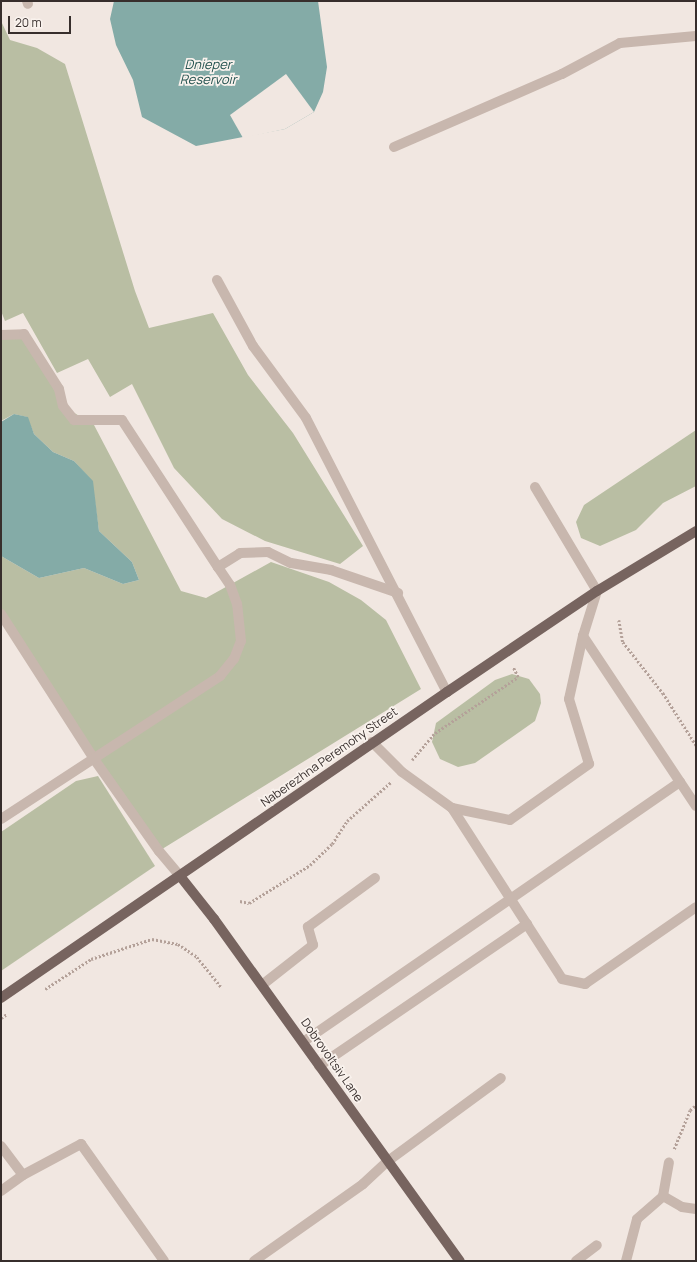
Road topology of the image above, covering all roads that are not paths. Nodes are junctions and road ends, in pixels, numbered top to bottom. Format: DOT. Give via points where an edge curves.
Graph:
graph roads {
  1 [pos="696,36"];
  2 [pos="394,147"];
  3 [pos="217,280"];
  4 [pos="1,335"];
  5 [pos="535,487"];
  6 [pos="696,526"];
  7 [pos="696,531"];
  8 [pos="677,543"];
  9 [pos="218,567"];
  10 [pos="597,591"];
  11 [pos="398,593"];
  12 [pos="1,614"];
  13 [pos="583,636"];
  14 [pos="447,692"];
  15 [pos="372,742"];
  16 [pos="94,759"];
  17 [pos="680,782"];
  18 [pos="696,806"];
  19 [pos="452,808"];
  20 [pos="1,819"];
  21 [pos="180,876"];
  22 [pos="375,878"];
  23 [pos="509,898"];
  24 [pos="696,907"];
  25 [pos="527,924"];
  26 [pos="262,985"];
  27 [pos="1,998"];
  28 [pos="303,1042"];
  29 [pos="319,1066"];
  30 [pos="501,1078"];
  31 [pos="1,1146"];
  32 [pos="388,1161"];
  33 [pos="669,1163"];
  34 [pos="23,1176"];
  35 [pos="1,1190"];
  36 [pos="663,1196"];
  37 [pos="696,1209"];
  38 [pos="598,1245"];
  39 [pos="456,1259"];
  40 [pos="164,1261"];
  41 [pos="254,1261"];
  42 [pos="576,1261"];
  43 [pos="626,1261"];
  1 -- 2 [label="street" via="620,43 562,74"];
  3 -- 11 [label="street" via="253,346 306,418"];
  4 -- 9 [label="street" via="24,334 59,389 63,406 74,420 122,420"];
  5 -- 10 [label="street"];
  6 -- 8 [label="main road, Naberezhna Peremohy Street"];
  7 -- 8 [label="main road, Naberezhna Peremohy Street"];
  8 -- 10 [label="main road, Naberezhna Peremohy Street"];
  9 -- 11 [label="street" via="240,552 268,552 291,563 331,570"];
  9 -- 16 [label="street" via="230,585 237,604 241,641 234,658 220,676"];
  10 -- 13 [label="street"];
  10 -- 14 [label="main road, Naberezhna Peremohy Street"];
  11 -- 14 [label="street"];
  12 -- 16 [label="street"];
  13 -- 17 [label="street"];
  13 -- 19 [label="street" via="569,699 589,764 510,820"];
  14 -- 15 [label="main road, Naberezhna Peremohy Street"];
  15 -- 19 [label="street" via="402,772"];
  15 -- 21 [label="main road, Naberezhna Peremohy Street"];
  16 -- 20 [label="street"];
  16 -- 21 [label="street" via="159,851"];
  17 -- 18 [label="street"];
  17 -- 23 [label="street"];
  19 -- 23 [label="street"];
  21 -- 26 [label="main road, Dobrovoltsiv Lane"];
  21 -- 27 [label="main road, Naberezhna Peremohy Street"];
  22 -- 26 [label="street" via="308,927 313,945"];
  23 -- 25 [label="street"];
  23 -- 28 [label="street"];
  24 -- 25 [label="street" via="585,984 562,978"];
  25 -- 29 [label="street"];
  26 -- 28 [label="main road, Dobrovoltsiv Lane"];
  28 -- 29 [label="main road, Dobrovoltsiv Lane"];
  29 -- 32 [label="main road, Dobrovoltsiv Lane"];
  30 -- 32 [label="street"];
  31 -- 34 [label="street"];
  32 -- 39 [label="main road, Dobrovoltsiv Lane"];
  32 -- 41 [label="street" via="363,1184"];
  33 -- 36 [label="street"];
  34 -- 35 [label="street"];
  34 -- 40 [label="street" via="81,1144"];
  36 -- 37 [label="street" via="682,1207"];
  36 -- 43 [label="street" via="637,1219"];
  38 -- 42 [label="street"];
}
